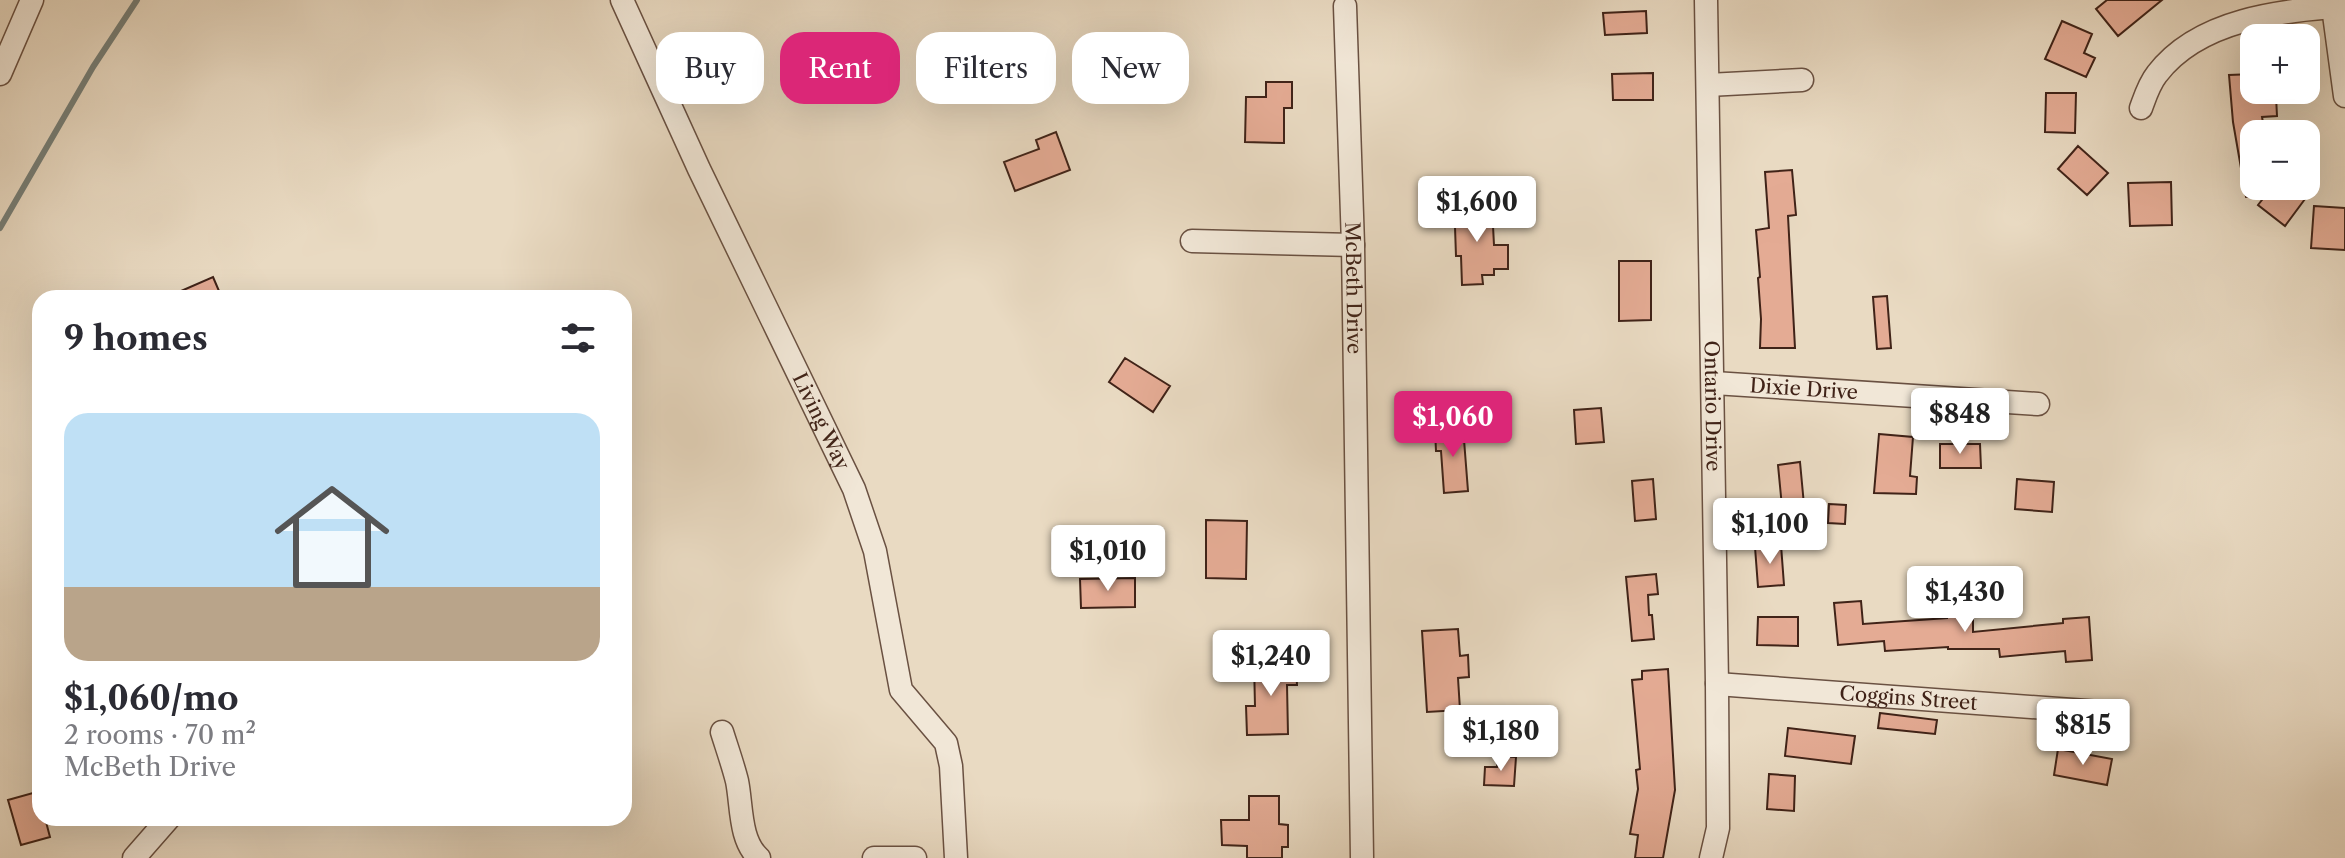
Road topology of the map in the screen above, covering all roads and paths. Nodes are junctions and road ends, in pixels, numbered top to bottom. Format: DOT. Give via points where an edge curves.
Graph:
graph roads {
  1 [pos="32,0"];
  2 [pos="622,0"];
  3 [pos="1706,0"];
  4 [pos="1345,6"];
  5 [pos="2339,7"];
  6 [pos="0,74"];
  7 [pos="1802,80"];
  8 [pos="1708,85"];
  9 [pos="2345,96"];
  10 [pos="2141,108"];
  11 [pos="1192,241"];
  12 [pos="1353,245"];
  13 [pos="1714,383"];
  14 [pos="2038,404"];
  15 [pos="1717,684"];
  16 [pos="2100,712"];
  17 [pos="722,732"];
  18 [pos="162,826"];
  19 [pos="134,858"];
  20 [pos="759,858"];
  21 [pos="874,858"];
  22 [pos="915,858"];
  23 [pos="956,858"];
  24 [pos="1362,858"];
  25 [pos="1711,858"];
  1 -- 6 [label="street"];
  2 -- 23 [label="street, Living Way" via="854,489 875,551 901,690 946,743"];
  3 -- 8 [label="street, Ontario Drive"];
  4 -- 12 [label="street, McBeth Drive"];
  5 -- 9 [label="street"];
  5 -- 10 [label="street" via="2277,13 2216,30 2176,53 2154,77"];
  7 -- 8 [label="street"];
  8 -- 13 [label="street, Ontario Drive"];
  11 -- 12 [label="street"];
  12 -- 24 [label="street, McBeth Drive"];
  13 -- 14 [label="street, Dixie Drive"];
  13 -- 15 [label="street, Ontario Drive"];
  15 -- 16 [label="street, Coggins Street"];
  15 -- 25 [label="street, Ontario Drive" via="1718,828"];
  17 -- 20 [label="street" via="742,820"];
  18 -- 19 [label="street"];
  21 -- 22 [label="street"];
}
